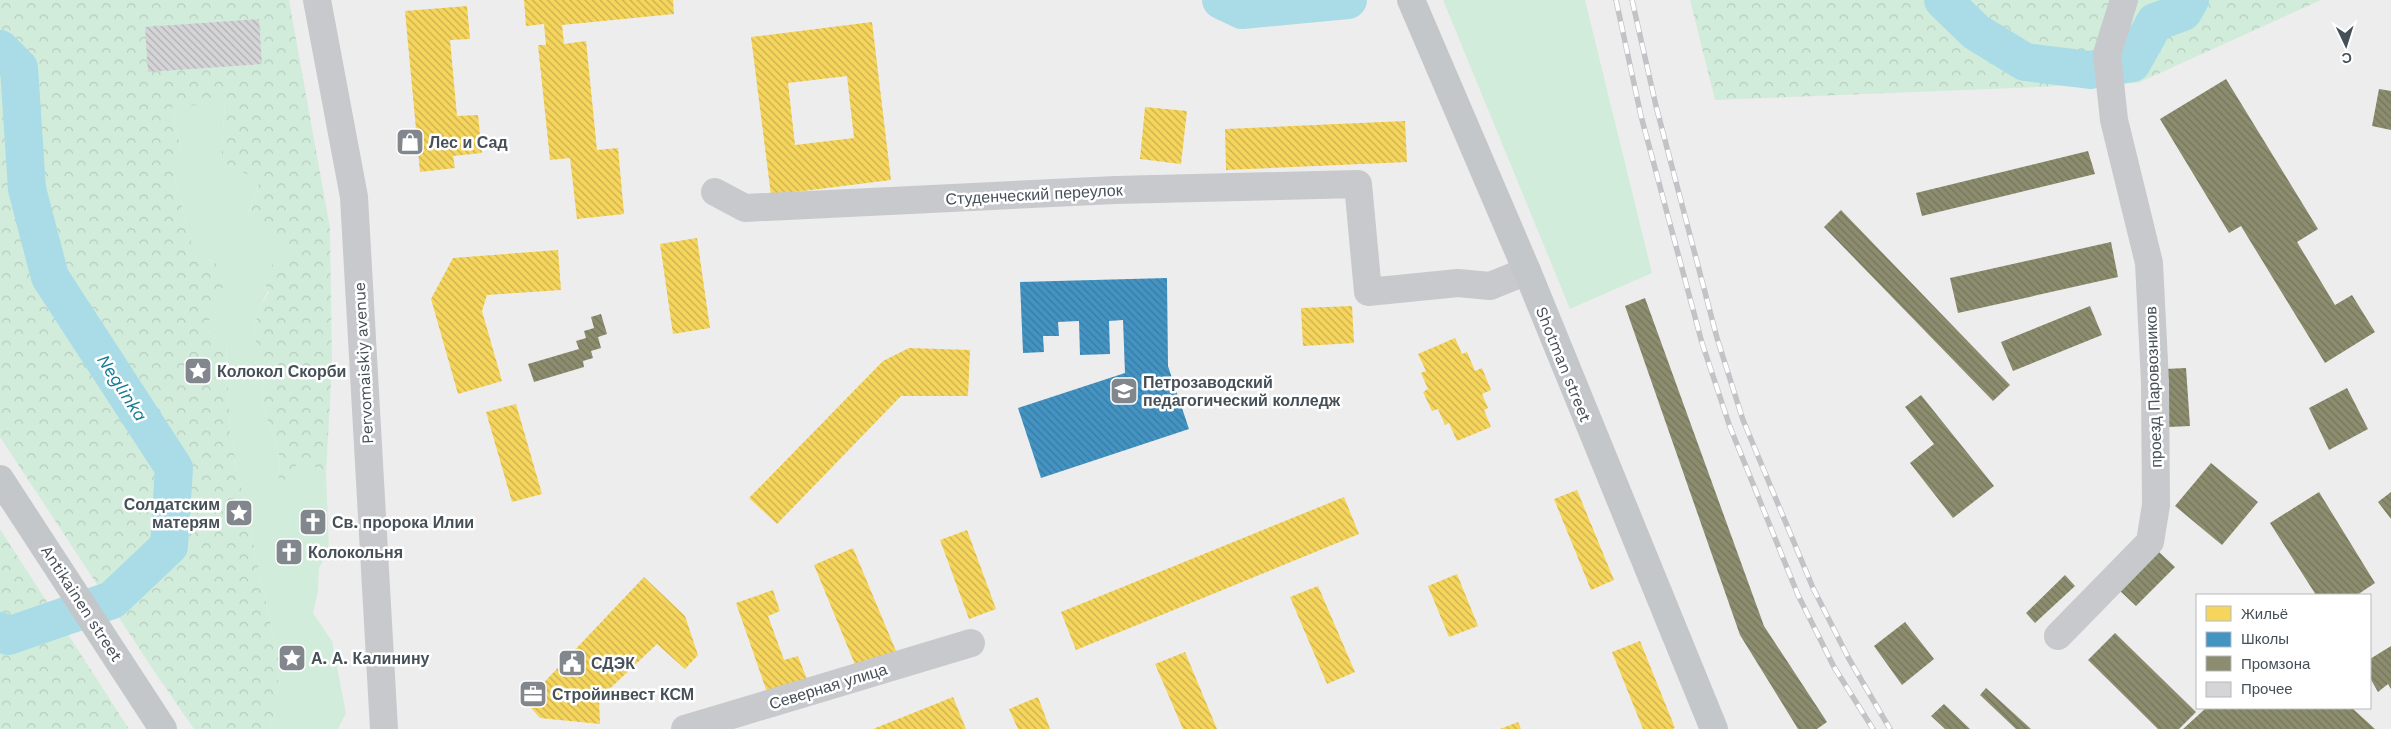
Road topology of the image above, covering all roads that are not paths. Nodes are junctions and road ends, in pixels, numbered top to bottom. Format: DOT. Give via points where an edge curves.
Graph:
graph roads {
  1 [pos="317,0"];
  2 [pos="1411,0"];
  3 [pos="2124,0"];
  4 [pos="715,192"];
  5 [pos="1527,271"];
  6 [pos="0,479"];
  7 [pos="2058,636"];
  8 [pos="972,643"];
  9 [pos="163,729"];
  10 [pos="384,729"];
  11 [pos="684,729"];
  12 [pos="1714,729"];
  1 -- 10 [label="street, Pervomaiskiy avenue" via="354,197"];
  2 -- 5 [label="main road, Shotman street"];
  3 -- 7 [label="street, проезд Паровозников" via="2108,54 2114,120 2149,263 2155,382 2156,505 2150,542"];
  4 -- 5 [label="street, Студенческий переулок" via="745,208 1114,190 1358,184 1368,292 1458,283 1490,286"];
  5 -- 12 [label="main road, Shotman street"];
  6 -- 9 [label="main road, Antikainen street"];
  8 -- 11 [label="street, Северная улица"];
}
